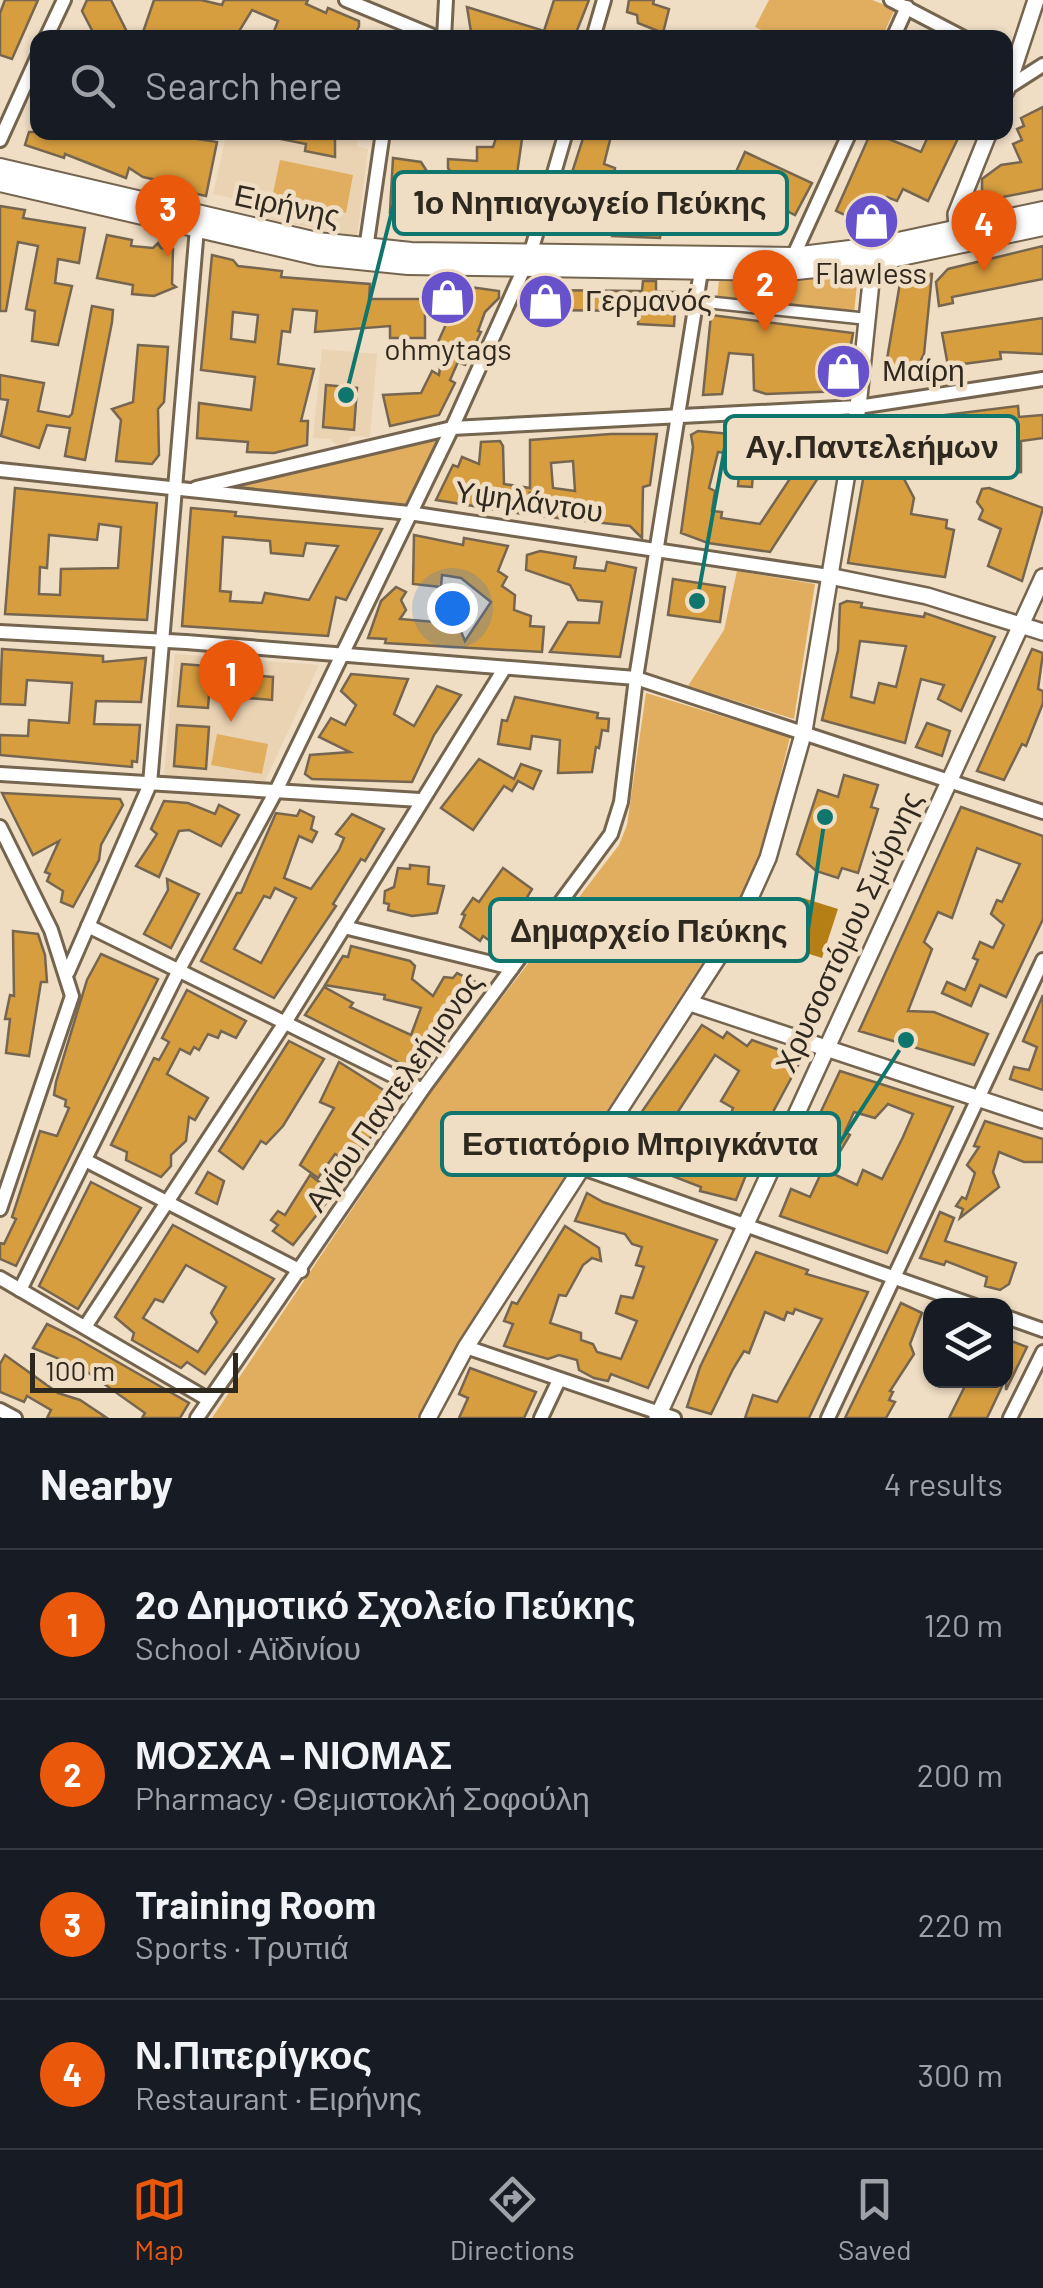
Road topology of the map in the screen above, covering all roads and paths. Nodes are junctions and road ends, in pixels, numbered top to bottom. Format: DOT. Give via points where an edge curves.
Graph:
graph roads {
  1 [pos="64,0"];
  2 [pos="346,0"];
  3 [pos="446,0"];
  4 [pos="604,0"];
  5 [pos="892,0"];
  6 [pos="1036,0"];
  7 [pos="907,7"];
  8 [pos="50,30"];
  9 [pos="403,30"];
  10 [pos="442,30"];
  11 [pos="595,30"];
  12 [pos="897,30"];
  13 [pos="949,30"];
  14 [pos="1036,32"];
  15 [pos="1013,56"];
  16 [pos="1043,65"];
  17 [pos="30,68"];
  18 [pos="1013,85"];
  19 [pos="7,104"];
  20 [pos="0,140"];
  21 [pos="382,140"];
  22 [pos="564,140"];
  23 [pos="846,140"];
  24 [pos="986,140"];
  25 [pos="0,168"];
  26 [pos="0,182"];
  27 [pos="1043,211"];
  28 [pos="1043,226"];
  29 [pos="196,228"];
  30 [pos="957,237"];
  31 [pos="366,249"];
  32 [pos="874,254"];
  33 [pos="792,257"];
  34 [pos="526,261"];
  35 [pos="702,264"];
  36 [pos="696,301"];
  37 [pos="868,320"];
  38 [pos="1043,379"];
  39 [pos="858,407"];
  40 [pos="679,418"];
  41 [pos="452,428"];
  42 [pos="0,470"];
  43 [pos="176,486"];
  44 [pos="196,488"];
  45 [pos="409,513"];
  46 [pos="658,548"];
  47 [pos="828,576"];
  48 [pos="1043,578"];
  49 [pos="1022,625"];
  50 [pos="0,632"];
  51 [pos="1043,632"];
  52 [pos="164,641"];
  53 [pos="340,655"];
  54 [pos="504,669"];
  55 [pos="636,678"];
  56 [pos="804,731"];
  57 [pos="0,774"];
  58 [pos="949,780"];
  59 [pos="150,784"];
  60 [pos="276,791"];
  61 [pos="420,800"];
  62 [pos="1043,812"];
  63 [pos="0,827"];
  64 [pos="88,926"];
  65 [pos="344,927"];
  66 [pos="1043,960"];
  67 [pos="180,968"];
  68 [pos="512,968"];
  69 [pos="68,972"];
  70 [pos="690,1003"];
  71 [pos="286,1020"];
  72 [pos="828,1046"];
  73 [pos="422,1090"];
  74 [pos="979,1098"];
  75 [pos="1043,1120"];
  76 [pos="84,1160"];
  77 [pos="580,1167"];
  78 [pos="166,1202"];
  79 [pos="0,1209"];
  80 [pos="744,1227"];
  81 [pos="301,1271"];
  82 [pos="894,1276"];
  83 [pos="0,1278"];
  84 [pos="20,1290"];
  85 [pos="953,1298"];
  86 [pos="1013,1319"];
  87 [pos="85,1328"];
  88 [pos="1043,1330"];
  89 [pos="466,1347"];
  90 [pos="1043,1352"];
  91 [pos="560,1380"];
  92 [pos="208,1400"];
  93 [pos="0,1410"];
  94 [pos="663,1416"];
  95 [pos="14,1418"];
  96 [pos="197,1418"];
  97 [pos="428,1418"];
  98 [pos="542,1418"];
  99 [pos="828,1418"];
  100 [pos="1010,1418"];
  1 -- 8 [label="street"];
  2 -- 9 [label="street"];
  3 -- 10 [label="street"];
  4 -- 11 [label="street"];
  5 -- 7 [label="street"];
  6 -- 14 [label="street"];
  7 -- 12 [label="street"];
  7 -- 13 [label="street"];
  14 -- 15 [label="street"];
  16 -- 18 [label="street"];
  17 -- 19 [label="street"];
  19 -- 20 [label="street"];
  21 -- 31 [label="street"];
  22 -- 34 [label="street"];
  23 -- 33 [label="street"];
  24 -- 30 [label="street" via="956,214"];
  25 -- 31 [label="main road, Ειρήνης"];
  26 -- 29 [label="main road, Ειρήνης"];
  27 -- 30 [label="main road, Ειρήνης"];
  28 -- 30 [label="main road, Ειρήνης"];
  29 -- 34 [label="main road, Ειρήνης" via="345,260"];
  29 -- 43 [label="street"];
  30 -- 32 [label="main road, Ειρήνης"];
  31 -- 34 [label="main road, Ειρήνης"];
  32 -- 33 [label="main road, Ειρήνης"];
  32 -- 35 [label="main road, Ειρήνης" via="787,271"];
  32 -- 37 [label="street"];
  33 -- 35 [label="main road, Ειρήνης"];
  34 -- 35 [label="main road, Ειρήνης"];
  34 -- 41 [label="street"];
  35 -- 36 [label="street, Αγίου Παντελεήμονος"];
  36 -- 37 [label="street"];
  36 -- 40 [label="street, Αγίου Παντελεήμονος"];
  37 -- 39 [label="street"];
  38 -- 39 [label="street"];
  39 -- 40 [label="street"];
  39 -- 47 [label="street"];
  40 -- 41 [label="street"];
  40 -- 46 [label="street, Αγίου Παντελεήμονος"];
  41 -- 44 [label="street"];
  41 -- 45 [label="street"];
  42 -- 43 [label="street, Υψηλάντου"];
  43 -- 44 [label="street, Υψηλάντου"];
  43 -- 52 [label="street"];
  44 -- 45 [label="street, Υψηλάντου"];
  45 -- 46 [label="street, Υψηλάντου"];
  45 -- 53 [label="street"];
  46 -- 47 [label="street, Υψηλάντου"];
  46 -- 55 [label="street, Αγίου Παντελεήμονος"];
  47 -- 49 [label="street, Υψηλάντου"];
  47 -- 56 [label="street"];
  48 -- 49 [label="street, Χρυσοστόμου Σμύρνης"];
  49 -- 51 [label="street, Υψηλάντου"];
  49 -- 58 [label="street, Χρυσοστόμου Σμύρνης"];
  50 -- 52 [label="street"];
  52 -- 53 [label="street"];
  52 -- 59 [label="street"];
  53 -- 54 [label="street"];
  53 -- 60 [label="street"];
  54 -- 55 [label="street"];
  54 -- 61 [label="street"];
  55 -- 56 [label="street"];
  55 -- 68 [label="street, Αγίου Παντελεήμονος" via="611,834"];
  56 -- 58 [label="street"];
  56 -- 70 [label="street" via="762,876"];
  57 -- 59 [label="street"];
  58 -- 62 [label="street"];
  58 -- 72 [label="street, Χρυσοστόμου Σμύρνης"];
  59 -- 60 [label="street"];
  59 -- 64 [label="street"];
  60 -- 61 [label="street"];
  60 -- 67 [label="street"];
  61 -- 65 [label="street"];
  63 -- 69 [label="street"];
  64 -- 67 [label="street"];
  64 -- 69 [label="street"];
  65 -- 68 [label="street"];
  65 -- 71 [label="street"];
  66 -- 74 [label="street"];
  67 -- 71 [label="street"];
  67 -- 76 [label="street"];
  68 -- 73 [label="street, Αγίου Παντελεήμονος"];
  69 -- 79 [label="street" via="69,1016"];
  70 -- 72 [label="street"];
  70 -- 77 [label="street"];
  71 -- 73 [label="street"];
  71 -- 78 [label="street"];
  72 -- 74 [label="street"];
  72 -- 80 [label="street, Χρυσοστόμου Σμύρνης"];
  73 -- 81 [label="street, Αγίου Παντελεήμονος"];
  74 -- 75 [label="street"];
  74 -- 82 [label="street"];
  76 -- 78 [label="street"];
  76 -- 84 [label="street"];
  77 -- 80 [label="street"];
  77 -- 89 [label="street"];
  78 -- 81 [label="street"];
  78 -- 87 [label="street"];
  80 -- 82 [label="street"];
  80 -- 94 [label="street, Χρυσοστόμου Σμύρνης"];
  81 -- 92 [label="street, Αγίου Παντελεήμονος"];
  82 -- 85 [label="street"];
  82 -- 99 [label="street"];
  83 -- 84 [label="street"];
  84 -- 87 [label="street"];
  86 -- 88 [label="street"];
  87 -- 92 [label="street"];
  89 -- 91 [label="street"];
  89 -- 97 [label="street"];
  90 -- 100 [label="street"];
  91 -- 94 [label="street"];
  91 -- 98 [label="street"];
  92 -- 96 [label="street, Αγίου Παντελεήμονος"];
  93 -- 95 [label="street"];
}
